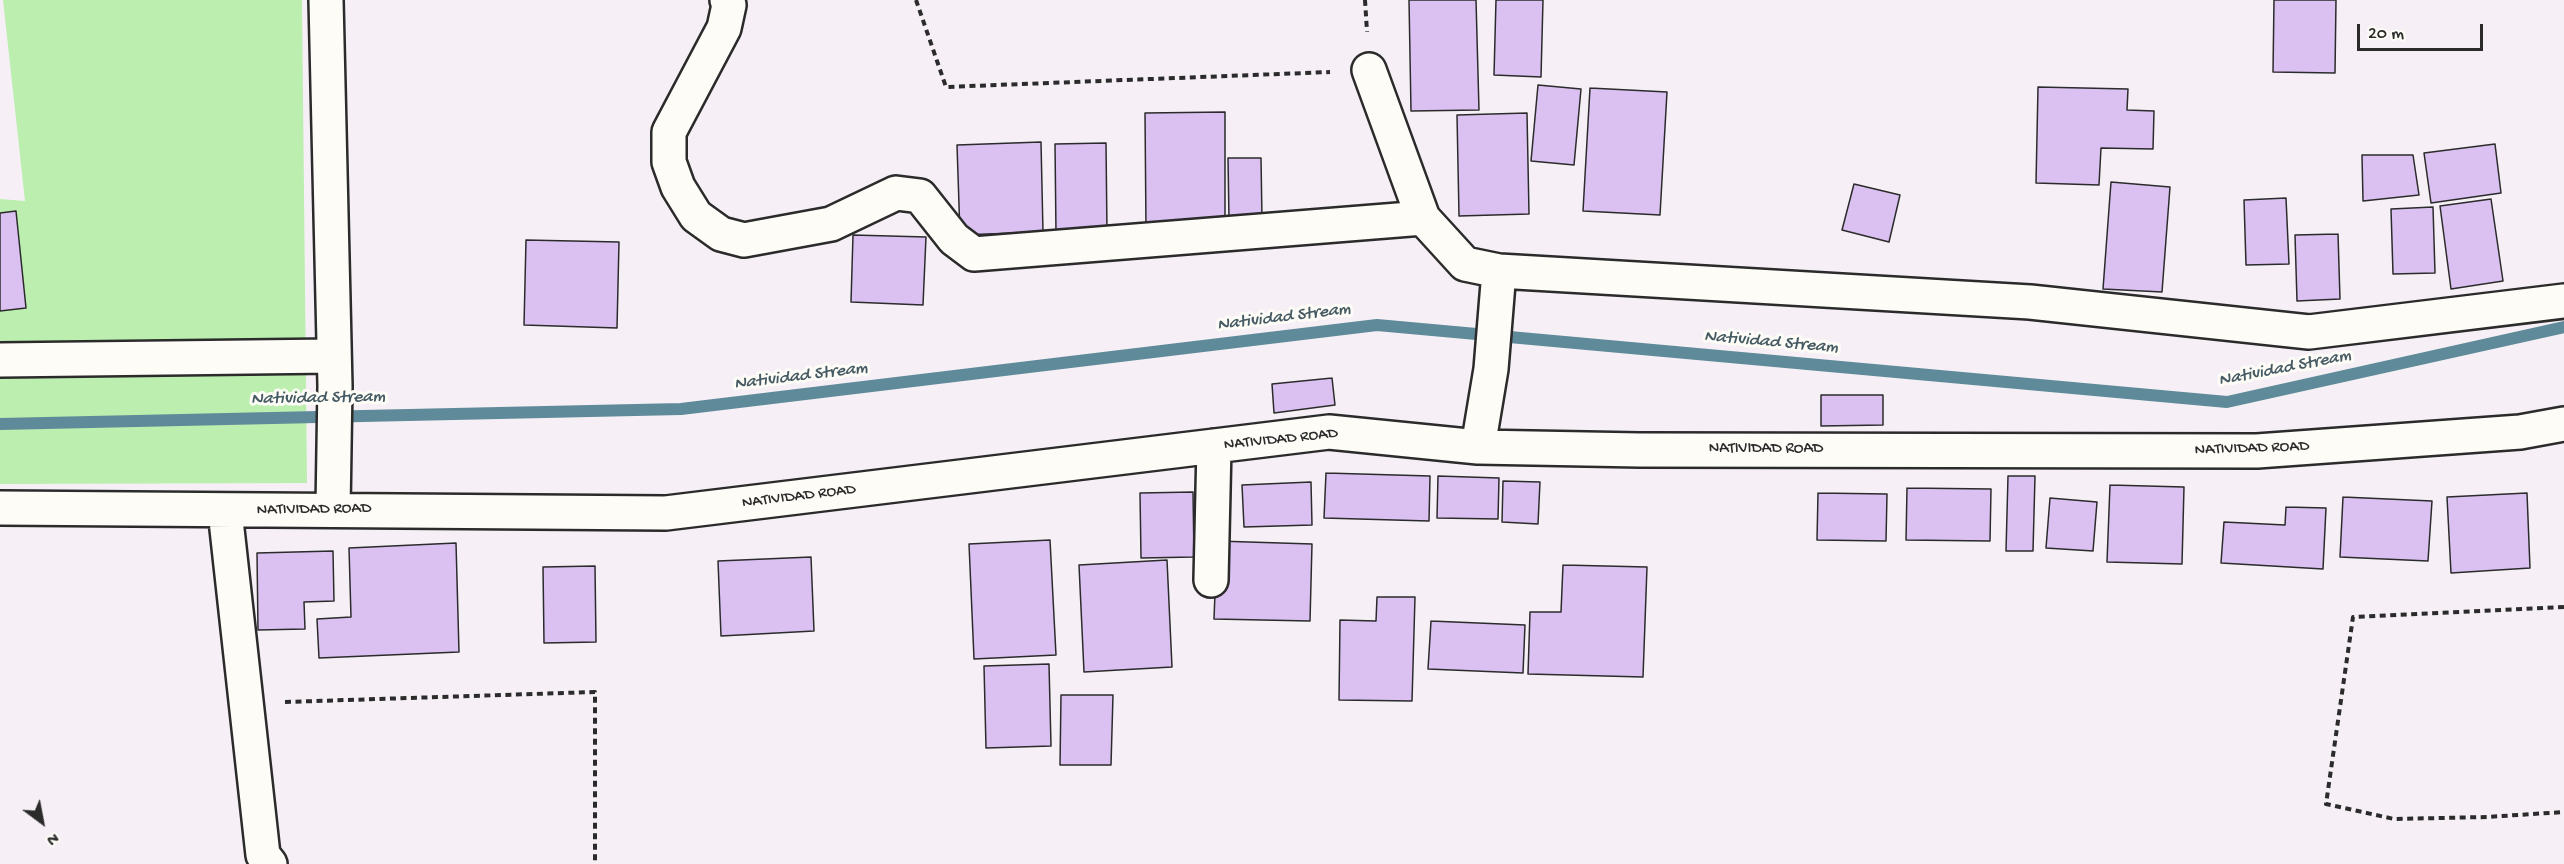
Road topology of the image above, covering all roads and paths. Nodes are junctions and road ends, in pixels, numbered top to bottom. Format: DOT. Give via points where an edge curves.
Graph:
graph roads {
  1 [pos="326,0"];
  2 [pos="727,0"];
  3 [pos="916,0"];
  4 [pos="1365,0"];
  5 [pos="1369,70"];
  6 [pos="1423,218"];
  7 [pos="1499,271"];
  8 [pos="2564,301"];
  9 [pos="0,360"];
  10 [pos="334,371"];
  11 [pos="2564,424"];
  12 [pos="1214,446"];
  13 [pos="1478,447"];
  14 [pos="0,508"];
  15 [pos="333,508"];
  16 [pos="225,511"];
  17 [pos="1211,579"];
  18 [pos="2564,607"];
  19 [pos="245,704"];
  20 [pos="2564,812"];
  21 [pos="270,864"];
  22 [pos="595,864"];
  1 -- 10 [label="street"];
  2 -- 6 [label="street" via="724,28 669,132 669,162 678,188 696,216 722,234 744,240 831,224 896,193 920,196 954,239 974,254"];
  3 -- 5 [label="path" via="946,87"];
  4 -- 5 [label="path"];
  5 -- 6 [label="street"];
  6 -- 7 [label="street" via="1466,264"];
  7 -- 8 [label="street" via="2030,302 2309,332"];
  7 -- 13 [label="street" via="1491,369"];
  9 -- 10 [label="street"];
  10 -- 15 [label="street"];
  11 -- 13 [label="street, NATIVIDAD ROAD" via="2520,432 2257,451"];
  12 -- 13 [label="street, NATIVIDAD ROAD" via="1329,432"];
  12 -- 15 [label="street, NATIVIDAD ROAD" via="666,513"];
  12 -- 17 [label="street"];
  14 -- 16 [label="street, NATIVIDAD ROAD"];
  15 -- 16 [label="street, NATIVIDAD ROAD"];
  16 -- 19 [label="street"];
  18 -- 20 [label="path" via="2353,617 2326,804 2394,819"];
  19 -- 21 [label="street" via="263,855"];
  19 -- 22 [label="path" via="595,692"];
}
